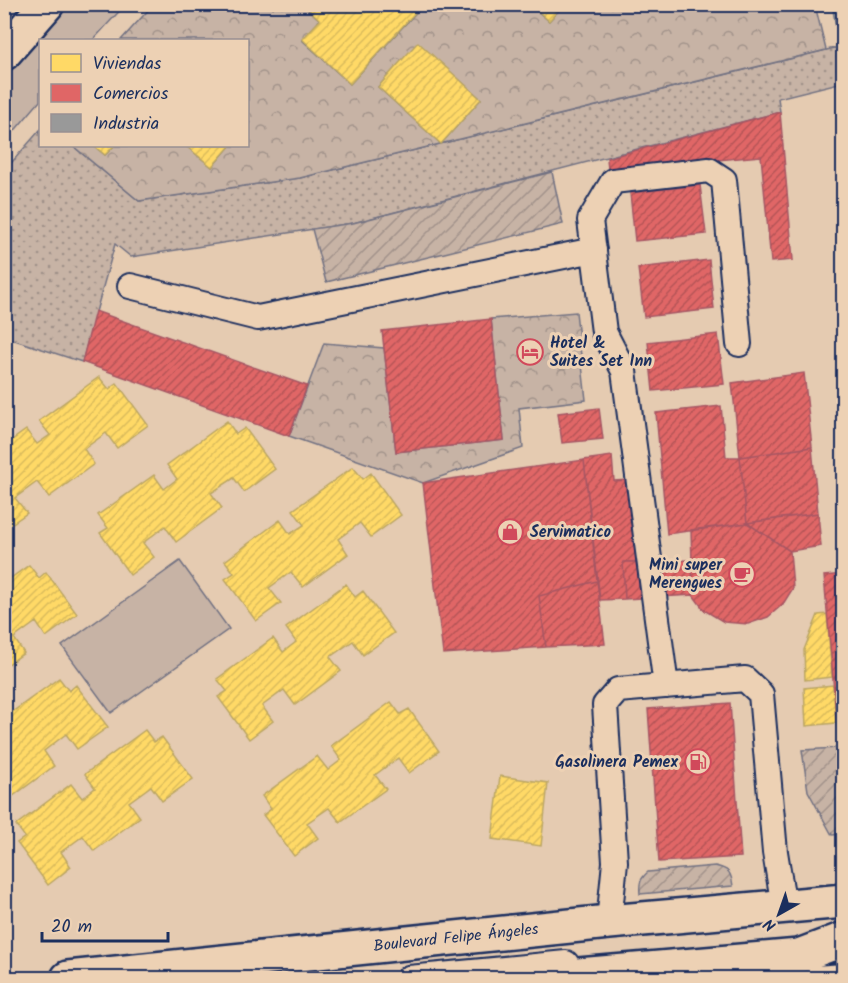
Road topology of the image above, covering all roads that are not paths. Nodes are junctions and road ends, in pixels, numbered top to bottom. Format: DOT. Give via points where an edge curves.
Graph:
graph roads {
  1 [pos="47,4"];
  2 [pos="4,53"];
  3 [pos="594,250"];
  4 [pos="130,286"];
  5 [pos="739,344"];
  6 [pos="666,686"];
  7 [pos="843,901"];
  8 [pos="784,907"];
  9 [pos="609,922"];
  10 [pos="843,937"];
  11 [pos="843,976"];
  12 [pos="69,978"];
  13 [pos="410,978"];
  14 [pos="544,978"];
  15 [pos="816,978"];
  1 -- 2 [label="main road"];
  3 -- 4 [label="lane" via="258,318"];
  3 -- 5 [label="lane" via="590,220 613,181 710,170 724,180"];
  3 -- 6 [label="lane" via="604,332 624,371"];
  6 -- 8 [label="lane" via="745,680 761,694 775,852"];
  6 -- 9 [label="lane" via="618,690 605,705 615,862"];
  7 -- 8 [label="main road, Boulevard Felipe Ángeles"];
  8 -- 9 [label="main road, Boulevard Felipe Ángeles"];
  9 -- 12 [label="main road, Boulevard Felipe Ángeles"];
  10 -- 13 [label="lane"];
  10 -- 14 [label="main road" via="799,956"];
  11 -- 15 [label="lane"];
}
